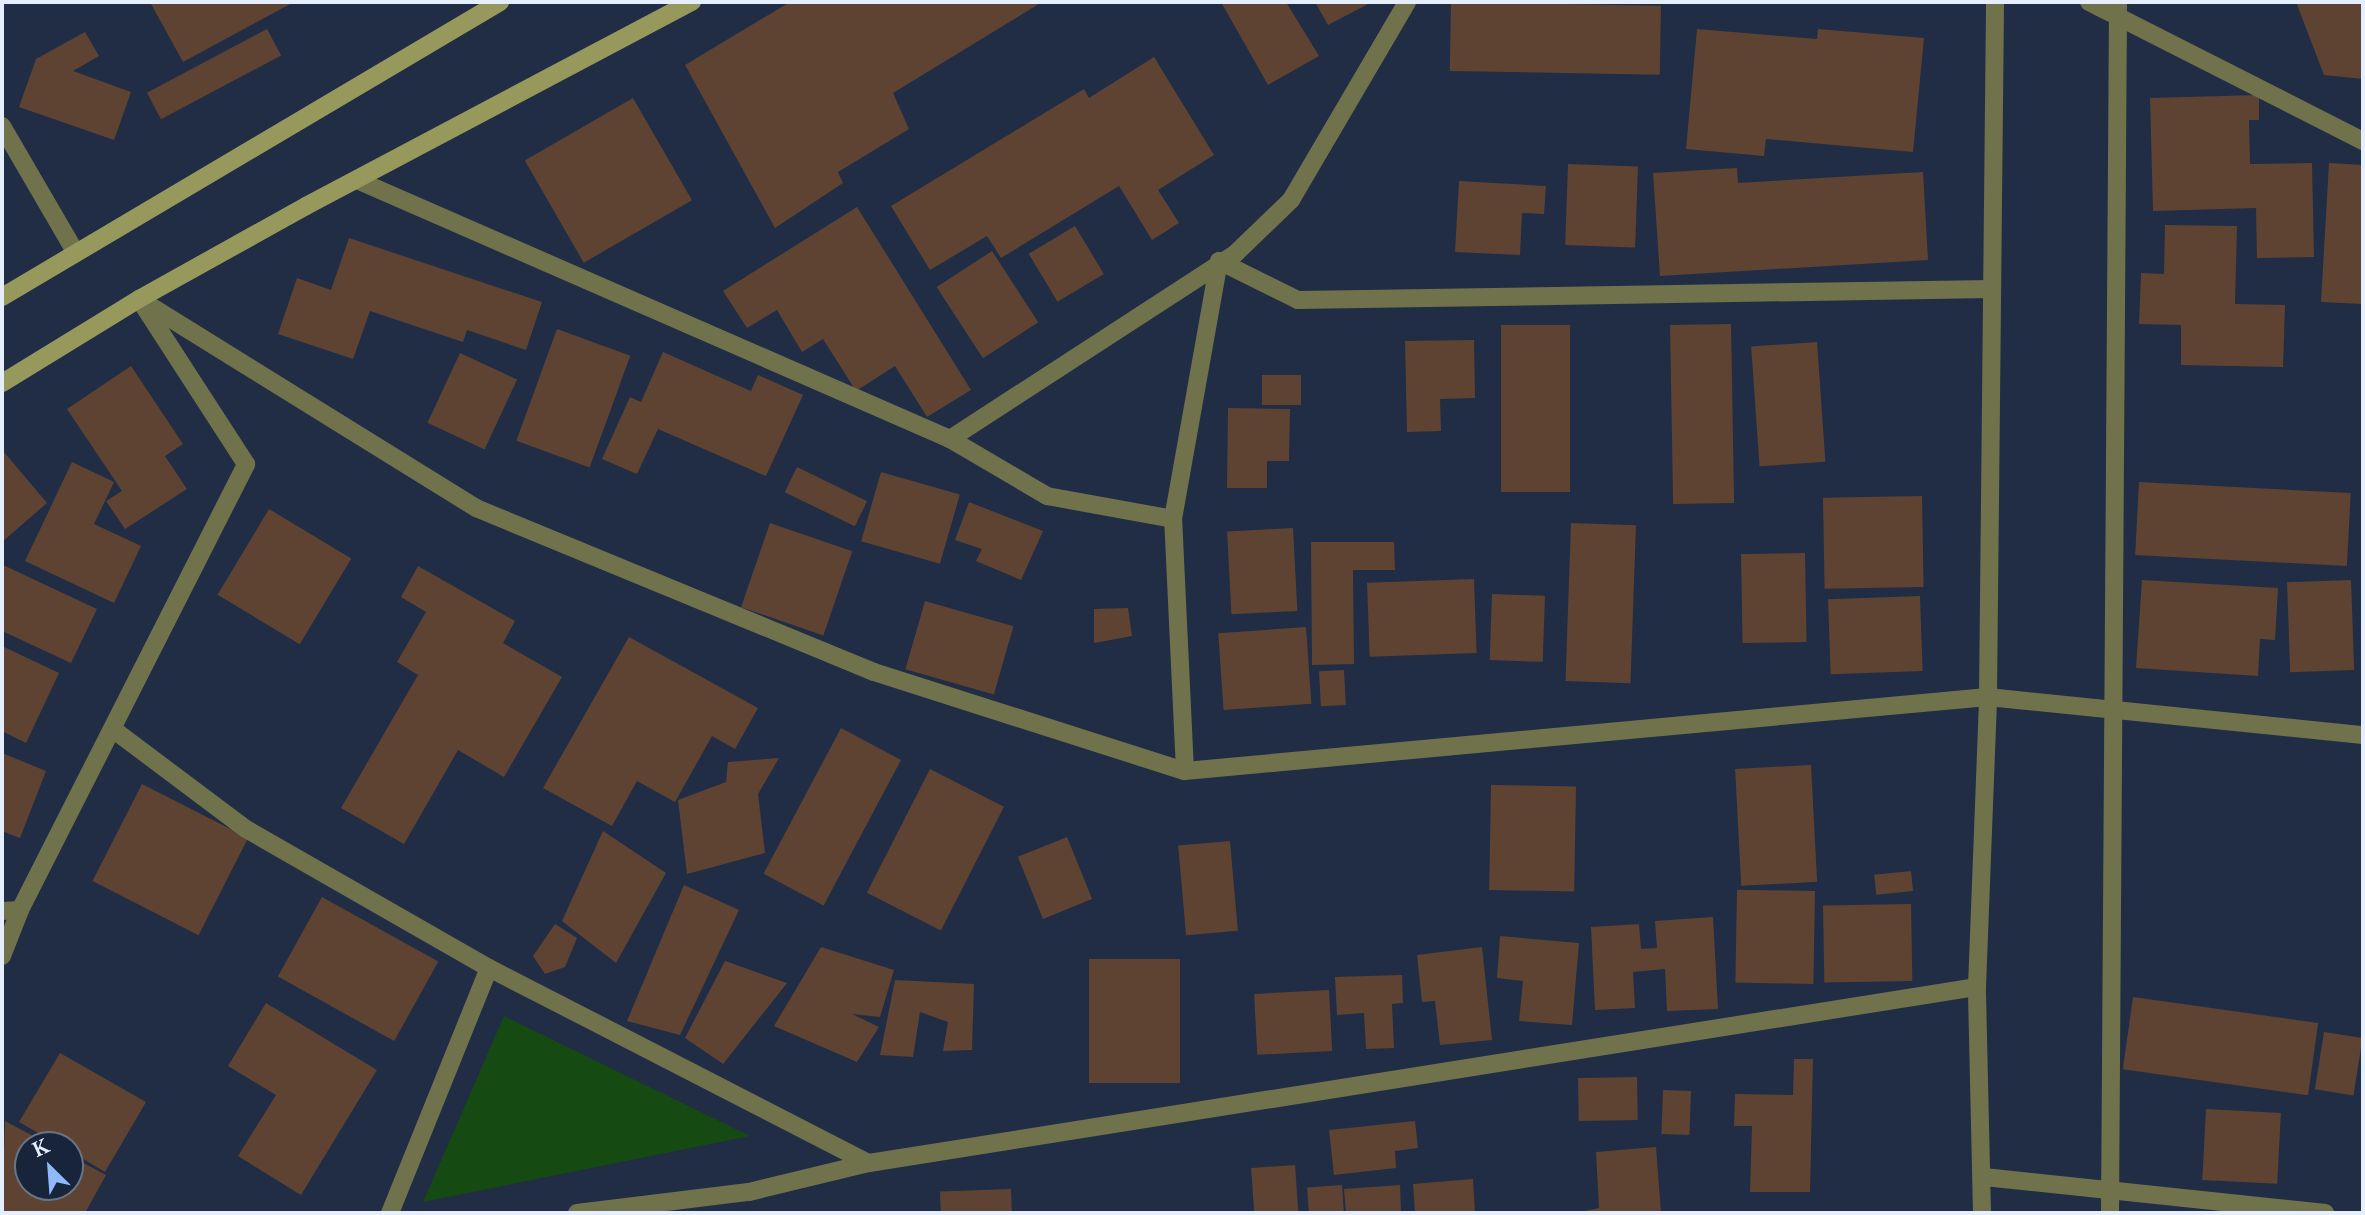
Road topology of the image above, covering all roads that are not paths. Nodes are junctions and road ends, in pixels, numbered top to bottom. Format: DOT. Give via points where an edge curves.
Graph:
graph roads {
  1 [pos="500,2"];
  2 [pos="692,2"];
  3 [pos="1407,2"];
  4 [pos="1995,2"];
  5 [pos="2089,2"];
  6 [pos="2117,9"];
  7 [pos="2,126"];
  8 [pos="2363,141"];
  9 [pos="357,180"];
  10 [pos="76,253"];
  11 [pos="1219,261"];
  12 [pos="1992,289"];
  13 [pos="2,297"];
  14 [pos="139,299"];
  15 [pos="2,383"];
  16 [pos="950,439"];
  17 [pos="1173,519"];
  18 [pos="1987,697"];
  19 [pos="2113,710"];
  20 [pos="114,730"];
  21 [pos="2363,735"];
  22 [pos="1185,771"];
  23 [pos="11,910"];
  24 [pos="2,956"];
  25 [pos="489,968"];
  26 [pos="1977,987"];
  27 [pos="869,1163"];
  28 [pos="1984,1177"];
  29 [pos="2110,1191"];
  30 [pos="390,1213"];
  31 [pos="577,1213"];
  32 [pos="1982,1213"];
  33 [pos="2110,1213"];
  34 [pos="2325,1213"];
  1 -- 10 [label="main road"];
  2 -- 9 [label="main road"];
  3 -- 11 [label="street" via="1291,200 1236,253"];
  4 -- 12 [label="street"];
  5 -- 6 [label="street"];
  6 -- 8 [label="street"];
  6 -- 19 [label="street"];
  7 -- 10 [label="street"];
  9 -- 14 [label="main road"];
  9 -- 16 [label="street"];
  10 -- 13 [label="main road"];
  11 -- 12 [label="street" via="1298,300"];
  11 -- 16 [label="street"];
  11 -- 17 [label="street"];
  12 -- 18 [label="street"];
  14 -- 15 [label="main road"];
  14 -- 20 [label="street" via="246,464"];
  14 -- 22 [label="street" via="476,508 874,671"];
  16 -- 17 [label="street" via="1047,496"];
  17 -- 22 [label="street"];
  18 -- 19 [label="street"];
  18 -- 22 [label="street"];
  18 -- 26 [label="street"];
  19 -- 21 [label="street"];
  19 -- 29 [label="street"];
  20 -- 23 [label="street"];
  20 -- 25 [label="street" via="246,829"];
  23 -- 24 [label="street"];
  25 -- 27 [label="street"];
  25 -- 30 [label="street"];
  26 -- 27 [label="street"];
  26 -- 28 [label="street"];
  27 -- 31 [label="street" via="749,1192"];
  28 -- 29 [label="street"];
  28 -- 32 [label="street"];
  29 -- 33 [label="street"];
  29 -- 34 [label="street"];
}
